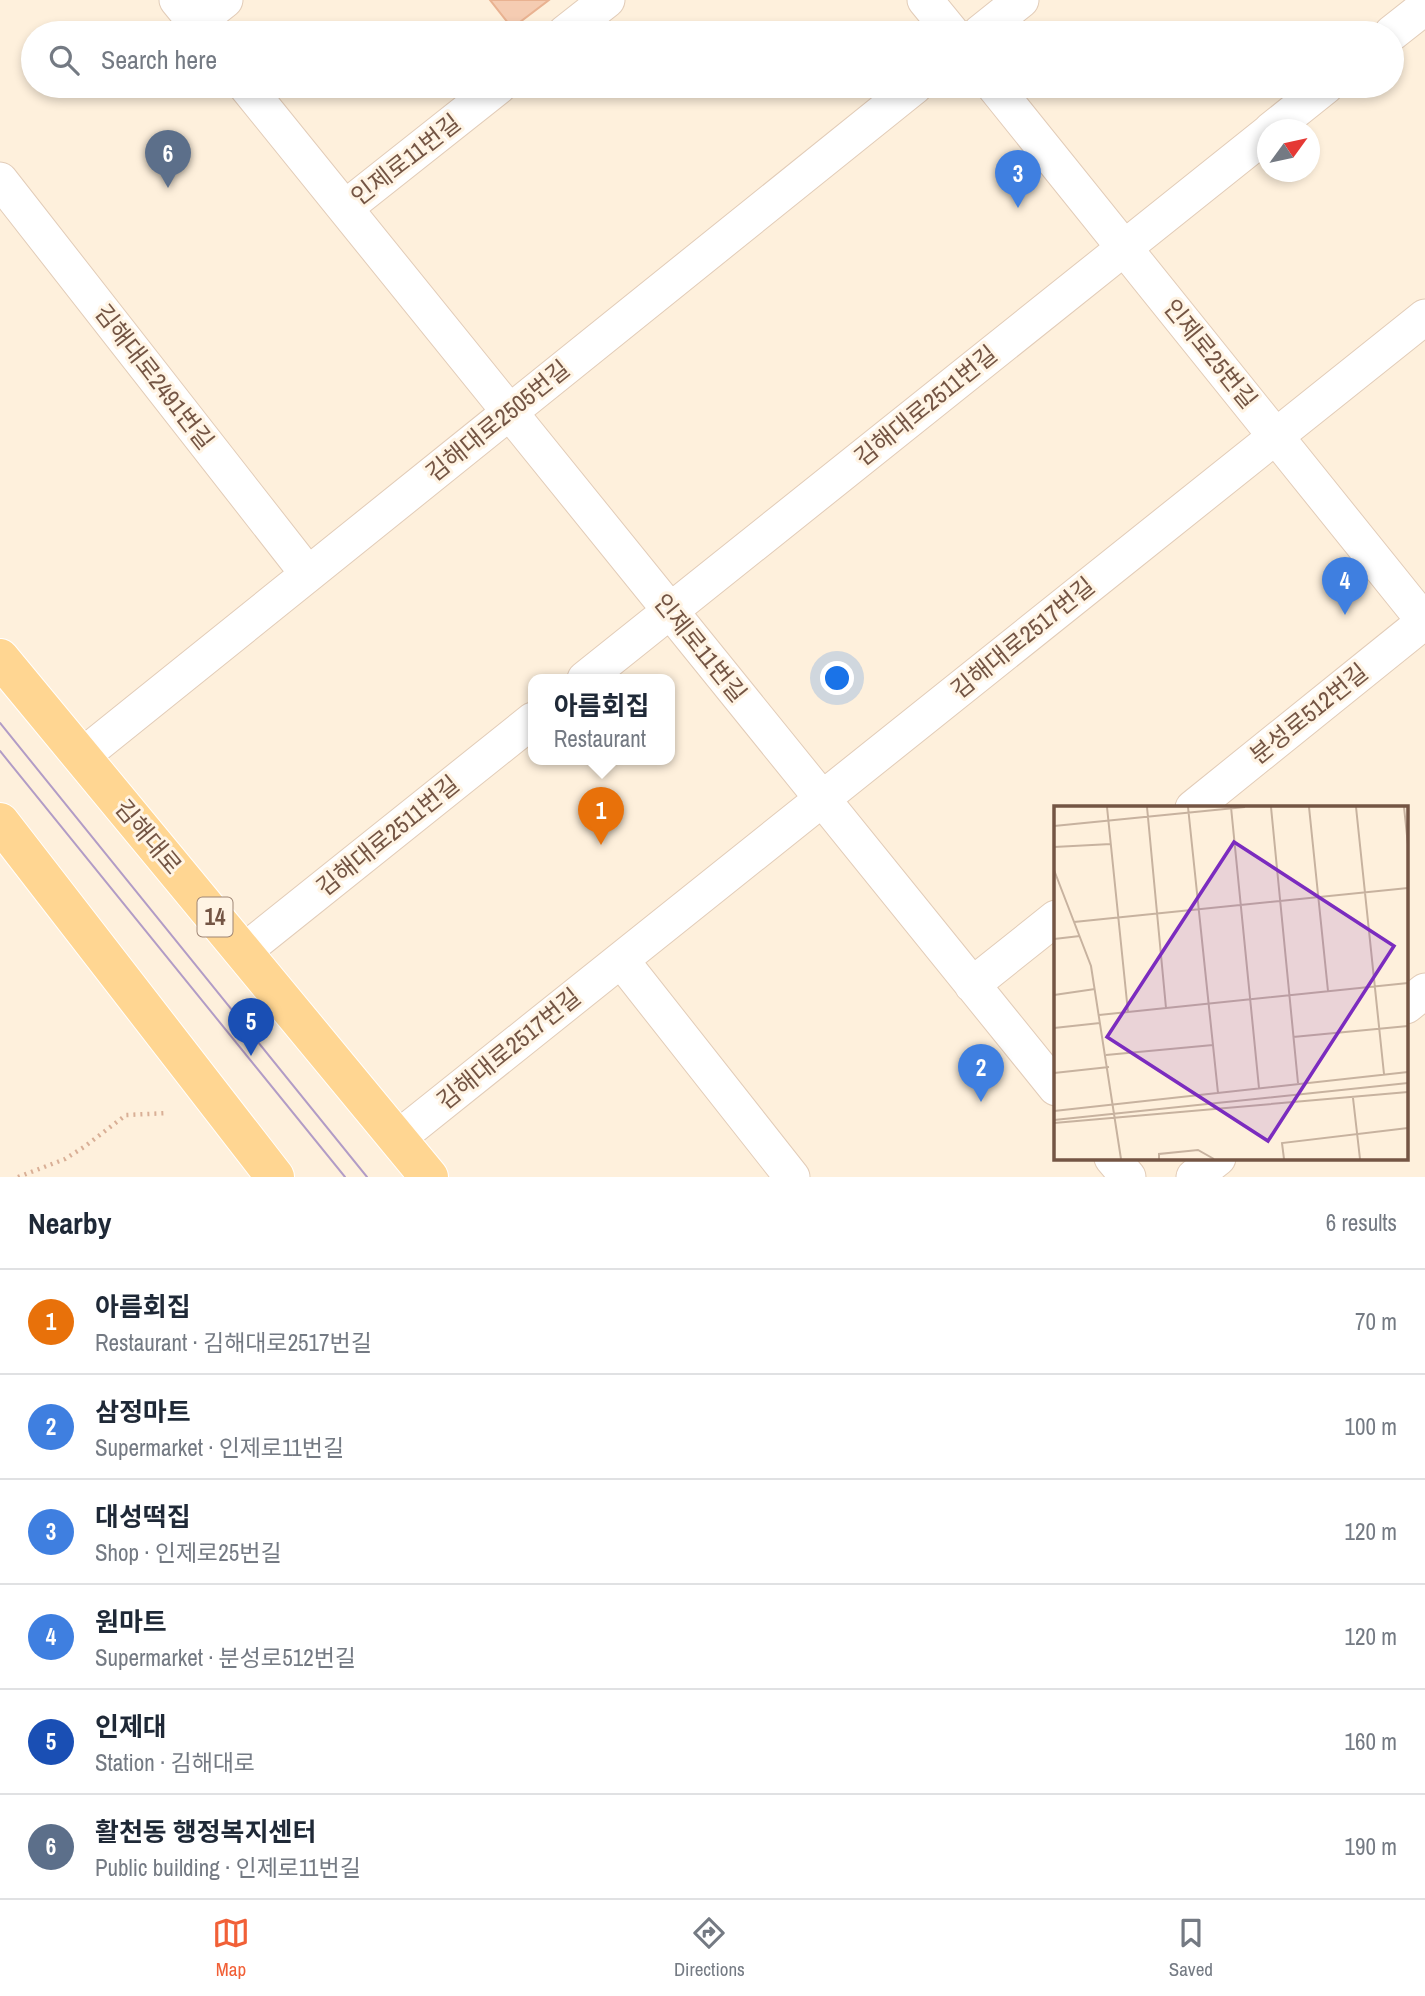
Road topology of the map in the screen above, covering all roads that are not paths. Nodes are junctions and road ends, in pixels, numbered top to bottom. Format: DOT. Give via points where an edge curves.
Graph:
graph roads {
  1 [pos="225,0"];
  2 [pos="607,0"];
  3 [pos="925,0"];
  4 [pos="1021,0"];
  5 [pos="1425,7"];
  6 [pos="192,19"];
  7 [pos="580,21"];
  8 [pos="942,21"];
  9 [pos="995,21"];
  10 [pos="1404,24"];
  11 [pos="256,98"];
  12 [pos="484,98"];
  13 [pos="900,98"];
  14 [pos="1004,98"];
  15 [pos="1311,98"];
  16 [pos="1284,119"];
  17 [pos="1257,141"];
  18 [pos="0,180"];
  19 [pos="345,208"];
  20 [pos="1124,247"];
  21 [pos="1425,317"];
  22 [pos="510,412"];
  23 [pos="1276,436"];
  24 [pos="308,575"];
  25 [pos="670,611"];
  26 [pos="1425,622"];
  27 [pos="0,658"];
  28 [pos="591,674"];
  29 [pos="528,724"];
  30 [pos="81,757"];
  31 [pos="822,799"];
  32 [pos="1195,806"];
  33 [pos="0,822"];
  34 [pos="1054,920"];
  35 [pos="243,952"];
  36 [pos="621,960"];
  37 [pos="972,985"];
  38 [pos="1425,990"];
  39 [pos="1408,1004"];
  40 [pos="1054,1086"];
  41 [pos="398,1138"];
  42 [pos="1114,1160"];
  43 [pos="1215,1160"];
  44 [pos="275,1177"];
  45 [pos="429,1177"];
  46 [pos="792,1177"];
  47 [pos="1128,1177"];
  48 [pos="1194,1177"];
  1 -- 6 [label="street"];
  2 -- 7 [label="street"];
  3 -- 8 [label="street"];
  4 -- 9 [label="street"];
  5 -- 10 [label="street"];
  11 -- 19 [label="street, 인제로11번길"];
  12 -- 19 [label="street, 인제로11번길"];
  13 -- 22 [label="street, 김해대로2505번길"];
  14 -- 20 [label="street, 인제로25번길"];
  15 -- 16 [label="street, 김해대로2511번길"];
  17 -- 20 [label="street, 김해대로2511번길"];
  18 -- 24 [label="street, 김해대로2491번길"];
  19 -- 22 [label="street, 인제로11번길"];
  20 -- 23 [label="street, 인제로25번길"];
  20 -- 25 [label="street, 김해대로2511번길"];
  21 -- 23 [label="street, 김해대로2517번길"];
  22 -- 24 [label="street, 김해대로2505번길"];
  22 -- 25 [label="street, 인제로11번길"];
  23 -- 26 [label="street, 인제로25번길"];
  23 -- 31 [label="street, 김해대로2517번길"];
  24 -- 30 [label="street, 김해대로2505번길"];
  25 -- 28 [label="street, 김해대로2511번길"];
  25 -- 31 [label="street, 인제로11번길"];
  26 -- 32 [label="street, 분성로512번길"];
  27 -- 30 [label="main road, 김해대로 / 14"];
  29 -- 35 [label="street, 김해대로2511번길"];
  30 -- 35 [label="main road, 김해대로 / 14"];
  31 -- 36 [label="street, 김해대로2517번길"];
  31 -- 37 [label="street, 인제로11번길"];
  33 -- 44 [label="main road"];
  34 -- 37 [label="street"];
  35 -- 41 [label="main road, 김해대로 / 14"];
  36 -- 41 [label="street, 김해대로2517번길"];
  36 -- 46 [label="street"];
  37 -- 40 [label="street, 인제로11번길"];
  38 -- 39 [label="street"];
  41 -- 45 [label="main road, 김해대로 / 14"];
  42 -- 47 [label="street"];
  43 -- 48 [label="street"];
}
